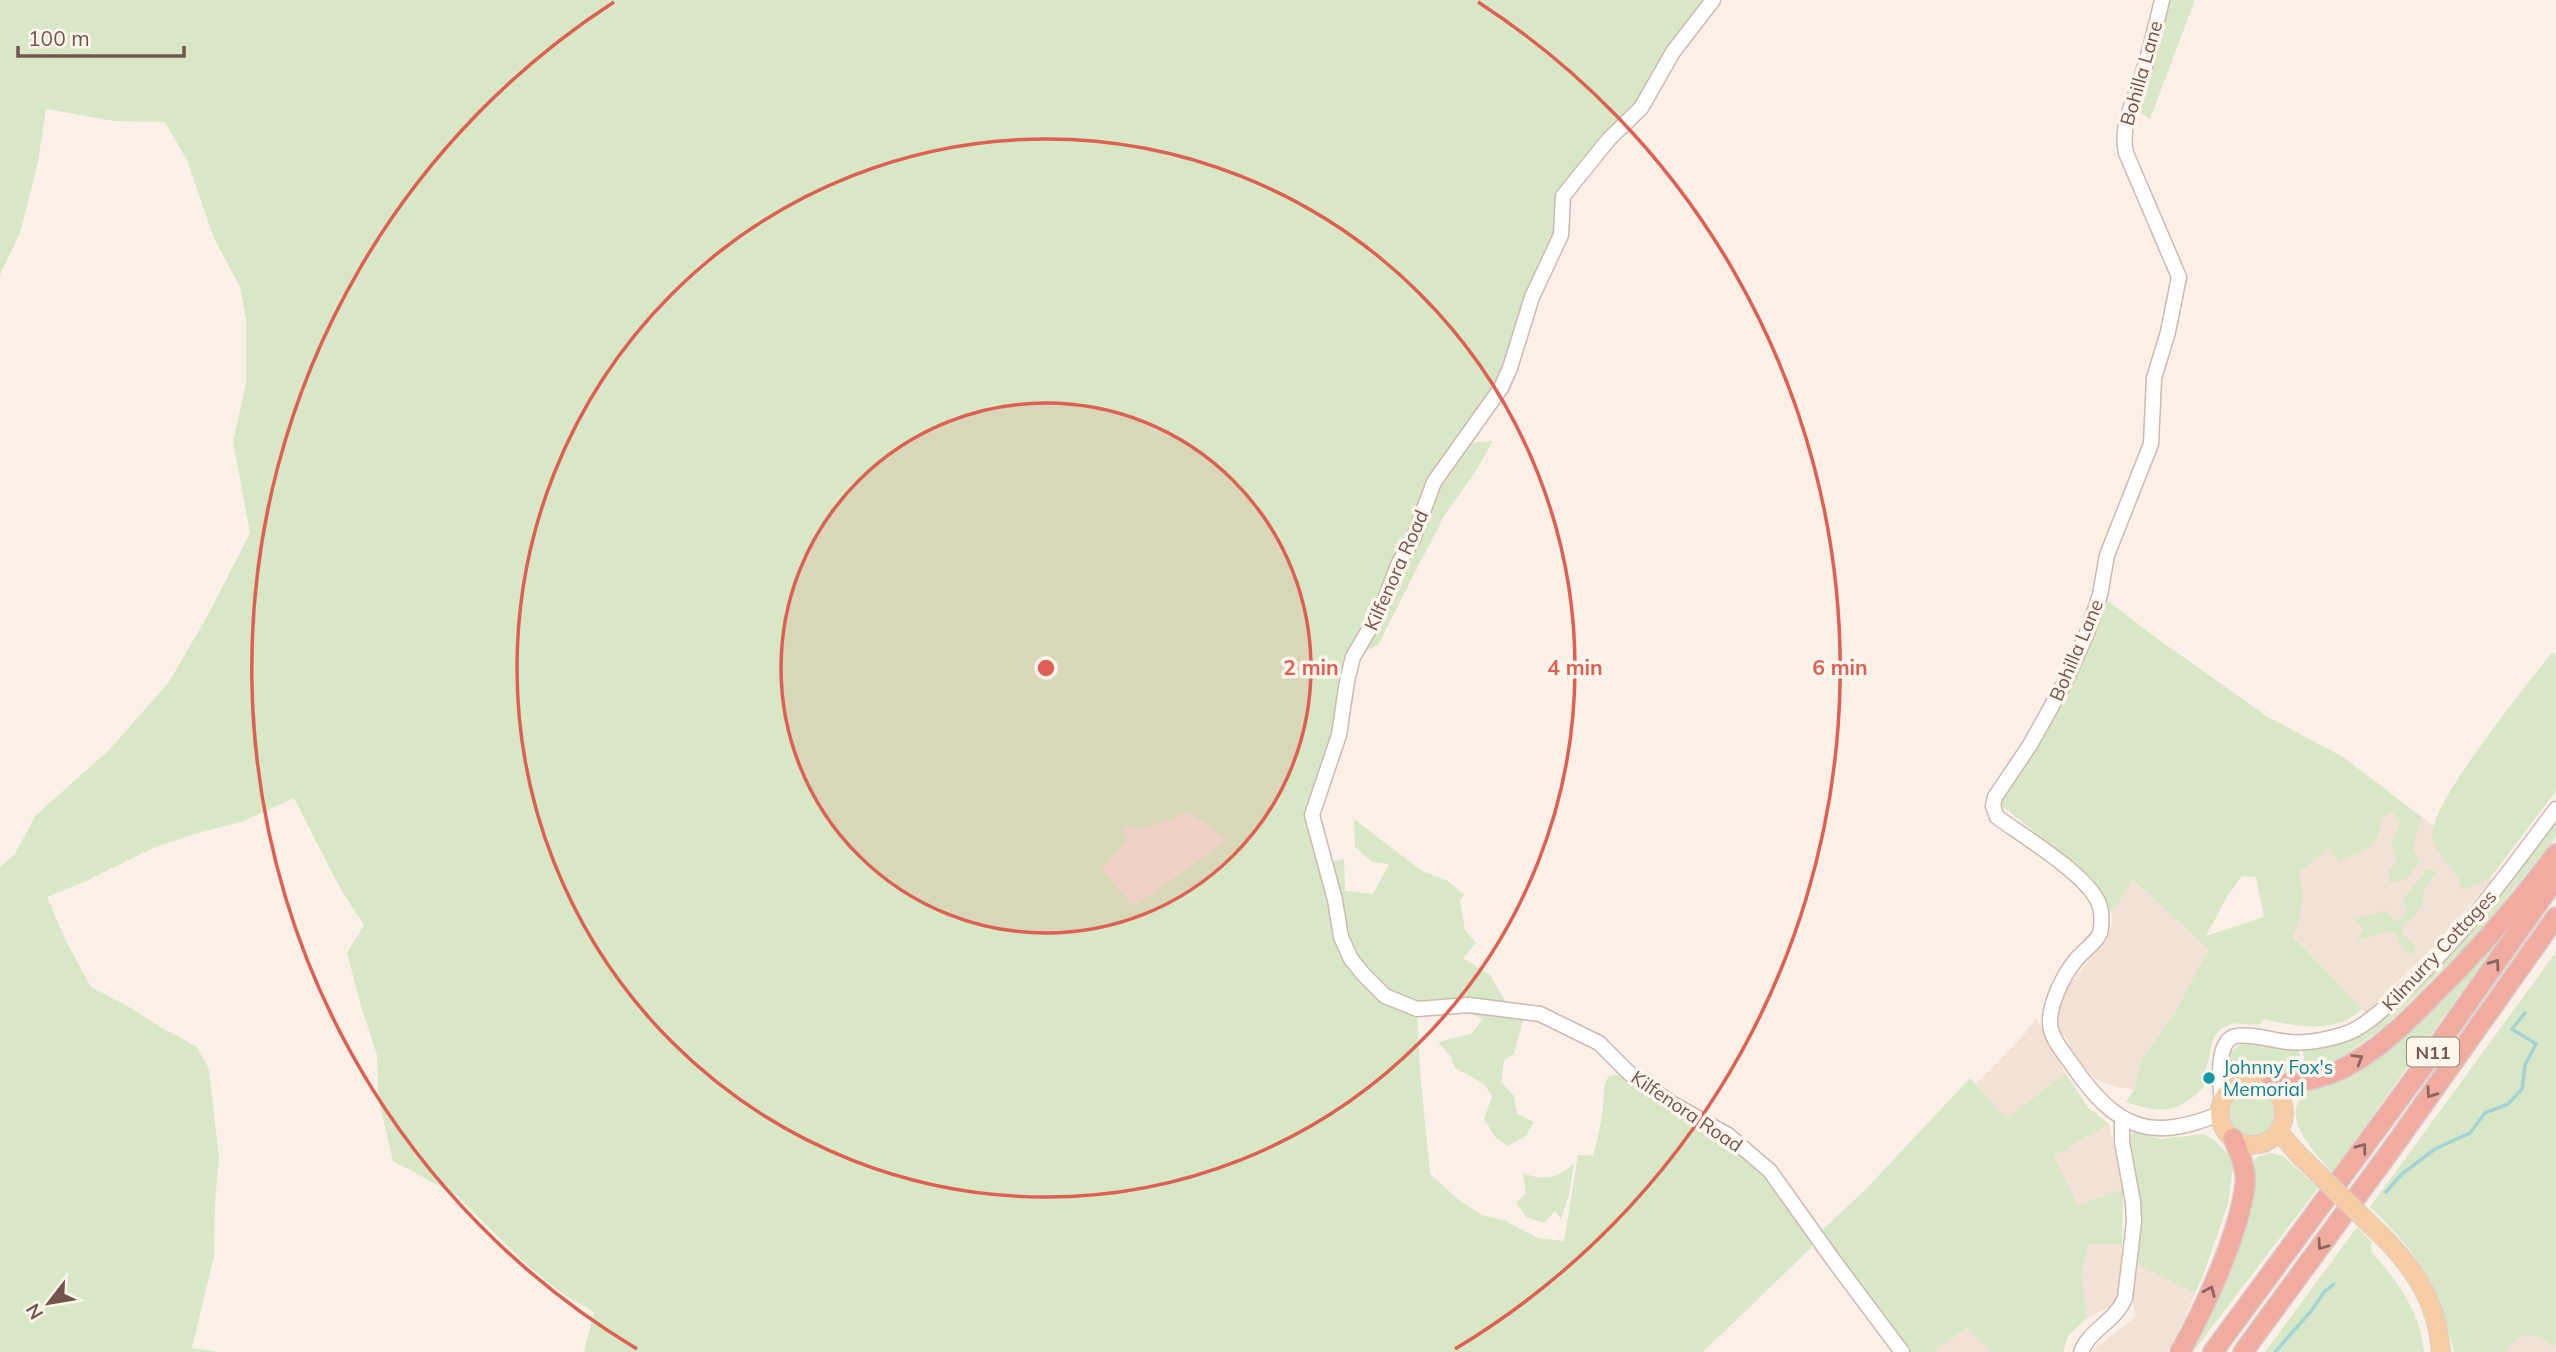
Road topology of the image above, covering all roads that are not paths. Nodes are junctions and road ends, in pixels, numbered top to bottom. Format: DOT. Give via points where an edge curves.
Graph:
graph roads {
  1 [pos="1713,0"];
  2 [pos="2162,0"];
  3 [pos="2556,809"];
  4 [pos="2556,854"];
  5 [pos="2556,878"];
  6 [pos="2556,917"];
  7 [pos="2222,1060"];
  8 [pos="2238,1084"];
  9 [pos="2270,1086"];
  10 [pos="2221,1109"];
  11 [pos="2122,1118"];
  12 [pos="2278,1131"];
  13 [pos="2233,1138"];
  14 [pos="1902,1352"];
  15 [pos="2081,1352"];
  16 [pos="2180,1352"];
  17 [pos="2213,1352"];
  18 [pos="2243,1352"];
  19 [pos="2441,1352"];
  1 -- 14 [label="street, Kilfenora Road" via="1673,52 1641,108 1563,196 1561,235 1532,297 1501,388 1434,482 1381,610 1353,656 1339,735 1312,815 1341,937 1351,959 1385,996 1418,1009 1469,1005 1540,1014 1599,1044 1629,1073 1728,1135 1770,1171"];
  2 -- 11 [label="street, Bohilla Lane" via="2123,142 2179,277 2154,378 2151,444 2107,555 2087,633 2065,682 1993,806 1997,817 2071,870 2097,898 2099,934 2074,961 2060,986 2050,1024 2082,1079"];
  3 -- 7 [label="street, Kilmurry Cottages" via="2453,939 2407,989 2367,1023 2344,1035 2307,1042 2241,1035 2224,1047"];
  9 -- 4 [label="highway, N11, one-way" via="2309,1081 2375,1049 2466,963"];
  17 -- 5 [label="highway, N11, one-way"];
  6 -- 18 [label="highway, N11, one-way"];
  7 -- 8 [label="street"];
  7 -- 10 [label="street"];
  8 -- 9 [label="main road" via="2253,1081"];
  8 -- 10 [label="main road"];
  9 -- 12 [label="main road" via="2284,1109"];
  10 -- 11 [label="street, Bohilla Lane" via="2196,1124 2167,1129"];
  10 -- 13 [label="main road" via="2222,1122"];
  11 -- 15 [label="street" via="2134,1222 2125,1298 2120,1310 2094,1332"];
  12 -- 13 [label="main road" via="2268,1140 2252,1144"];
  12 -- 19 [label="main road, bridge" via="2384,1237 2418,1278 2431,1303"];
  16 -- 13 [label="highway, one-way" via="2214,1284 2245,1184 2244,1163"];
}
